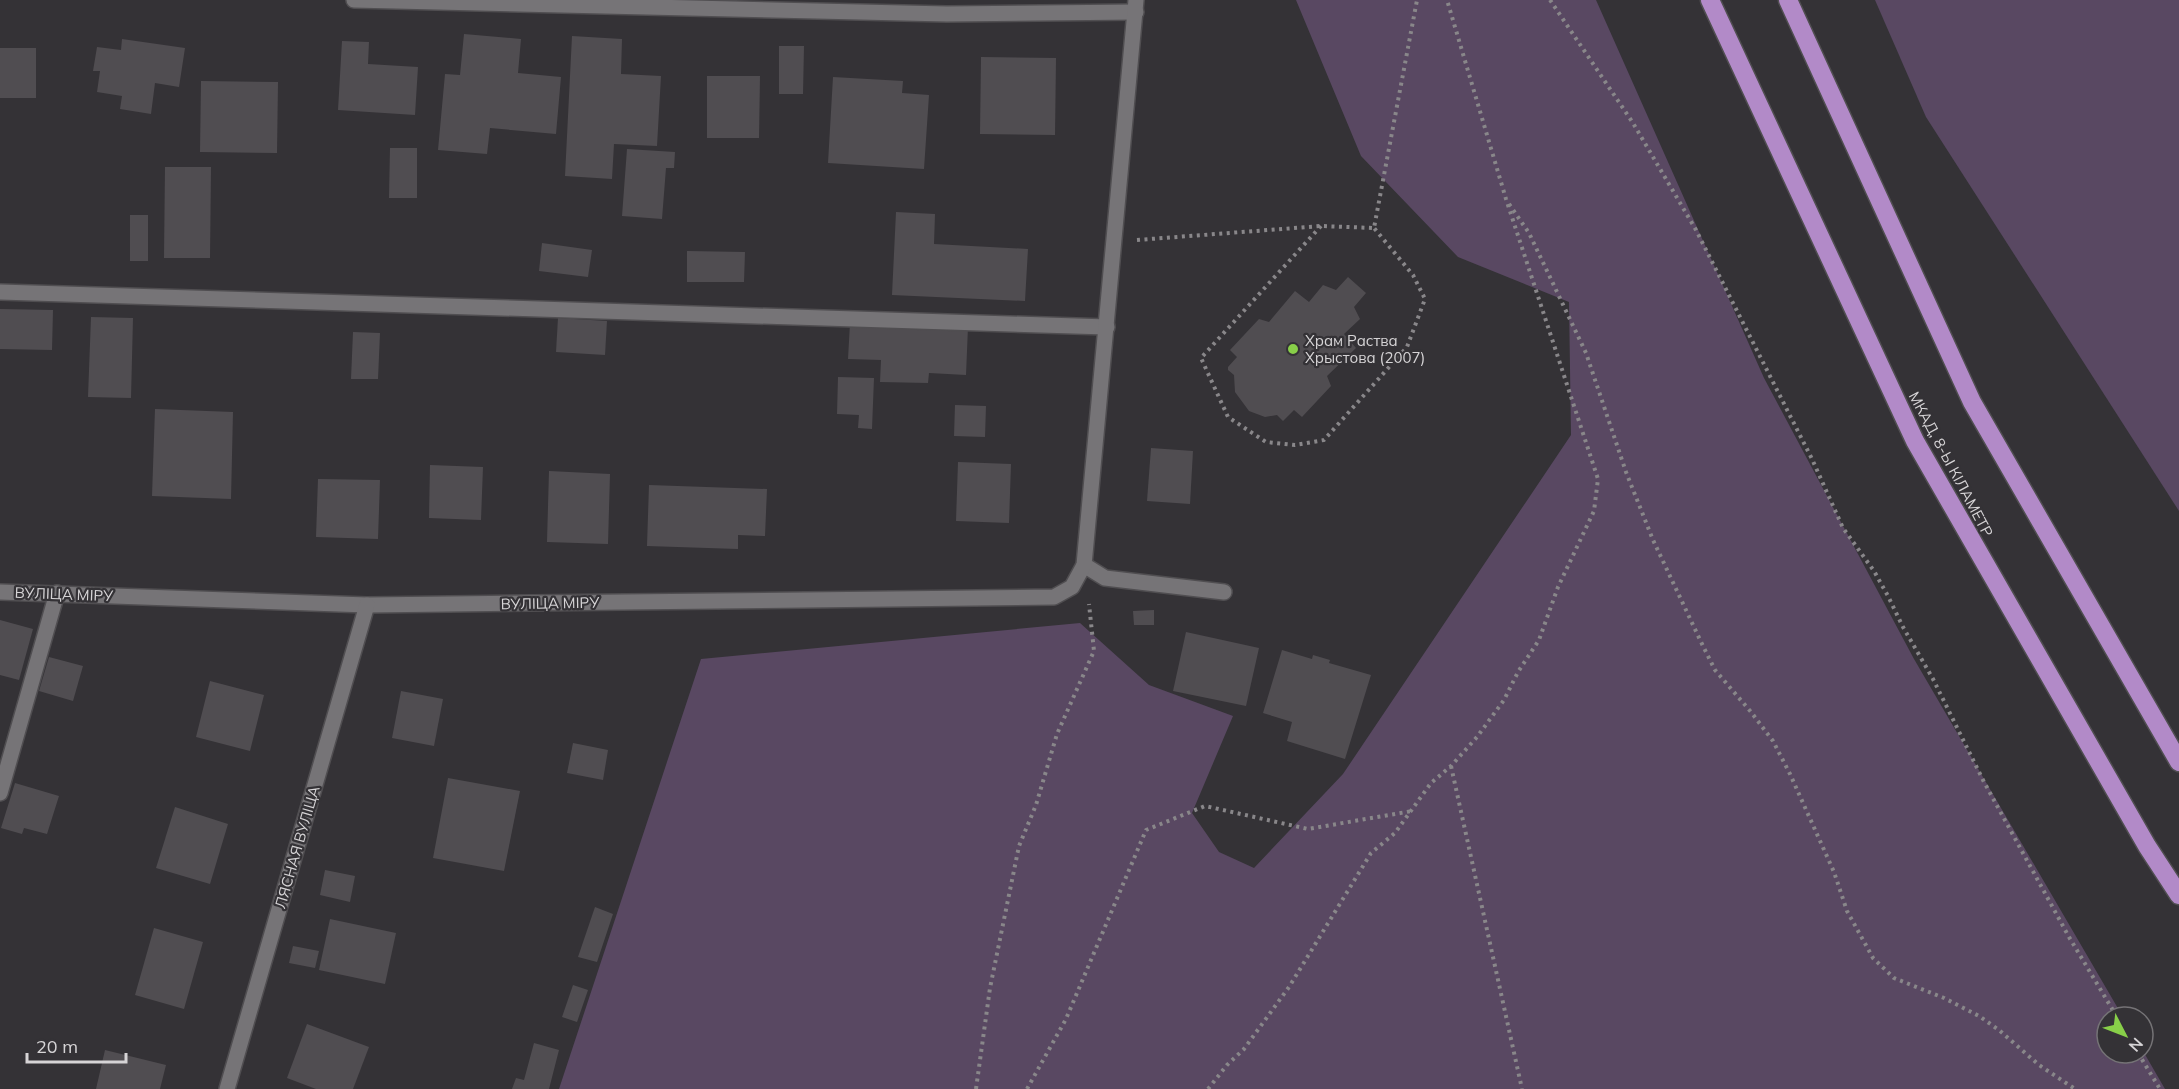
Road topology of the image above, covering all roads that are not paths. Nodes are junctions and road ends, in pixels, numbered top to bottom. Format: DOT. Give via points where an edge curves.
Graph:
graph roads {
  1 [pos="354,0"];
  2 [pos="1710,0"];
  3 [pos="1788,0"];
  4 [pos="1136,6"];
  5 [pos="948,7"];
  6 [pos="0,292"];
  7 [pos="1107,327"];
  8 [pos="1084,565"];
  9 [pos="0,592"];
  10 [pos="1224,592"];
  11 [pos="57,593"];
  12 [pos="367,605"];
  13 [pos="2179,762"];
  14 [pos="0,793"];
  15 [pos="2179,895"];
  16 [pos="228,1089"];
  1 -- 5 [label="street"];
  2 -- 15 [label="highway, МКАД, 8-Ы КІЛАМЕТР" via="1915,441 2147,846"];
  3 -- 13 [label="highway" via="1972,402"];
  4 -- 5 [label="street"];
  4 -- 7 [label="street"];
  6 -- 7 [label="street"];
  7 -- 8 [label="street"];
  8 -- 10 [label="street" via="1105,578"];
  8 -- 12 [label="street, ВУЛІЦА МІРУ" via="1072,587 1054,597"];
  9 -- 11 [label="street, ВУЛІЦА МІРУ"];
  11 -- 12 [label="street, ВУЛІЦА МІРУ"];
  11 -- 14 [label="street"];
  12 -- 16 [label="street, ЛЯСНАЯ ВУЛІЦА"];
}
